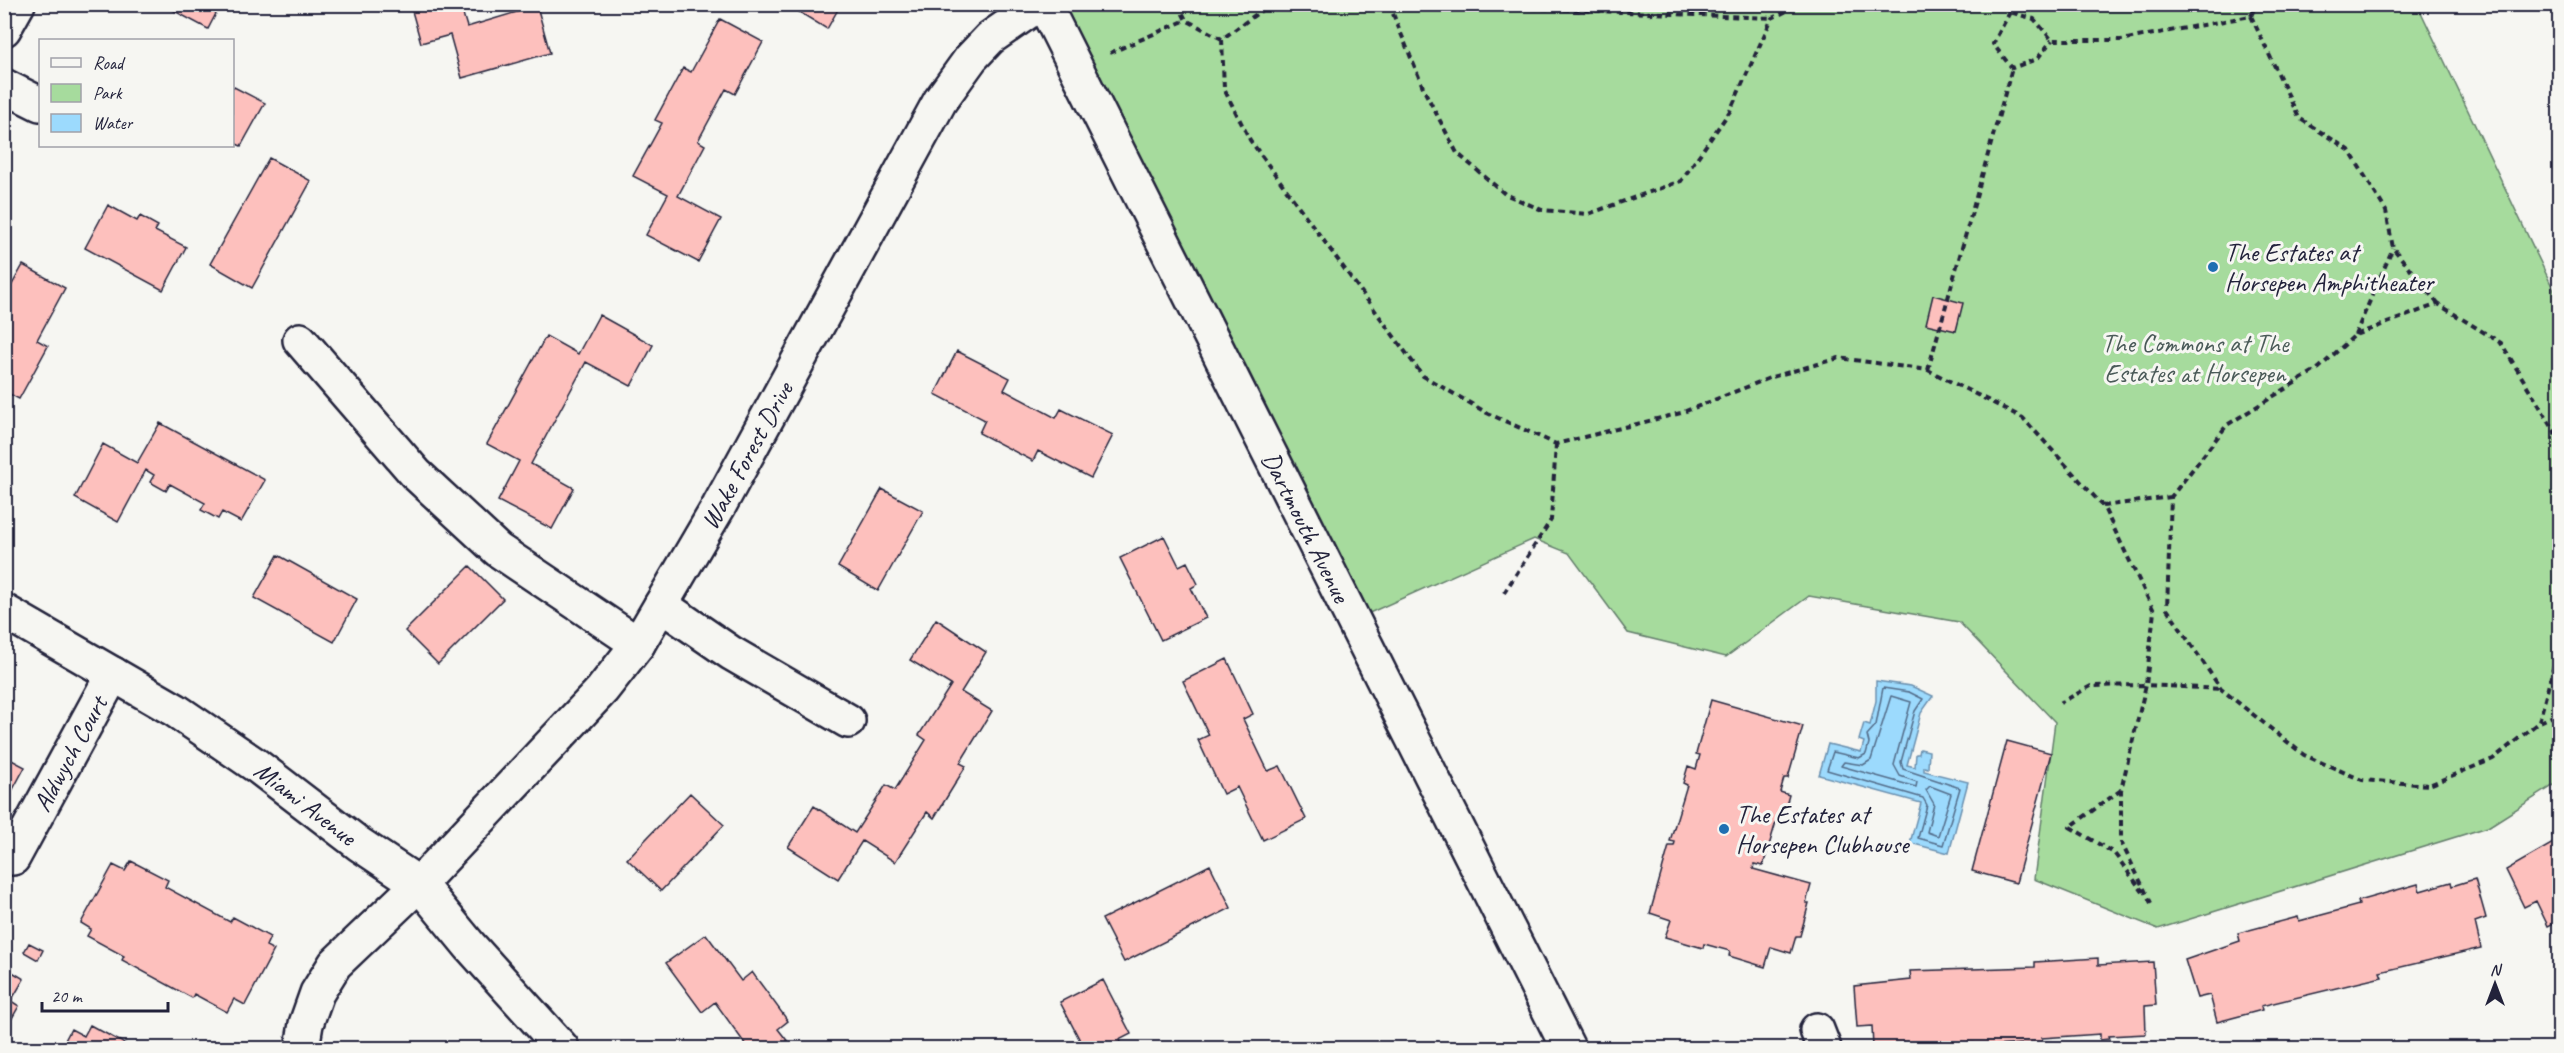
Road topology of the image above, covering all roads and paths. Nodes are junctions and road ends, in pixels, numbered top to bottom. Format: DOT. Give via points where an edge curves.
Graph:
graph roads {
  1 [pos="18,4"];
  2 [pos="1039,4"];
  3 [pos="1044,4"];
  4 [pos="1178,4"];
  5 [pos="1274,4"];
  6 [pos="1389,4"];
  7 [pos="1426,4"];
  8 [pos="1802,4"];
  9 [pos="2007,4"];
  10 [pos="2256,4"];
  11 [pos="2010,12"];
  12 [pos="2251,16"];
  13 [pos="1772,18"];
  14 [pos="1186,20"];
  15 [pos="4,28"];
  16 [pos="1222,39"];
  17 [pos="2052,40"];
  18 [pos="1076,68"];
  19 [pos="2012,68"];
  20 [pos="4,86"];
  21 [pos="39,104"];
  22 [pos="2393,248"];
  23 [pos="2438,304"];
  24 [pos="2355,335"];
  25 [pos="300,340"];
  26 [pos="1928,370"];
  27 [pos="1556,444"];
  28 [pos="2559,456"];
  29 [pos="2171,497"];
  30 [pos="2103,506"];
  31 [pos="1504,593"];
  32 [pos="661,605"];
  33 [pos="4,611"];
  34 [pos="2559,642"];
  35 [pos="638,644"];
  36 [pos="113,674"];
  37 [pos="2146,686"];
  38 [pos="2221,689"];
  39 [pos="2060,703"];
  40 [pos="2559,713"];
  41 [pos="848,721"];
  42 [pos="2539,722"];
  43 [pos="2121,789"];
  44 [pos="4,853"];
  45 [pos="419,884"];
  46 [pos="302,1048"];
  47 [pos="562,1048"];
  48 [pos="1568,1048"];
  1 -- 15 [label="street"];
  2 -- 32 [label="street, Wake Forest Drive" via="990,38 940,101"];
  3 -- 18 [label="street, Dartmouth Avenue"];
  4 -- 14 [label="path"];
  5 -- 16 [label="path"];
  6 -- 13 [label="path" via="1425,92 1457,153 1505,194 1542,210 1588,214 1681,181 1730,111"];
  7 -- 13 [label="path"];
  8 -- 13 [label="path"];
  9 -- 11 [label="path"];
  10 -- 12 [label="path"];
  11 -- 17 [label="path" via="2034,19"];
  11 -- 19 [label="path" via="1993,44"];
  12 -- 17 [label="path" via="2121,40"];
  12 -- 22 [label="path" via="2299,117 2349,150 2386,211"];
  14 -- 16 [label="path"];
  14 -- 18 [label="path"];
  16 -- 27 [label="path" via="1224,89 1250,140 1423,376 1487,413"];
  17 -- 19 [label="path" via="2037,59"];
  18 -- 48 [label="street, Dartmouth Avenue"];
  19 -- 26 [label="path"];
  20 -- 21 [label="street"];
  22 -- 23 [label="path"];
  22 -- 24 [label="path"];
  23 -- 24 [label="path"];
  23 -- 28 [label="path" via="2502,343 2554,430"];
  24 -- 29 [label="path" via="2319,368 2227,425"];
  25 -- 35 [label="street" via="416,474 498,550"];
  26 -- 27 [label="path" via="1839,358 1772,377 1681,413"];
  26 -- 30 [label="path" via="2023,418"];
  27 -- 31 [label="path" via="1551,520"];
  29 -- 30 [label="path"];
  29 -- 38 [label="path" via="2167,609"];
  30 -- 37 [label="path" via="2154,611"];
  32 -- 35 [label="street, Wake Forest Drive"];
  32 -- 41 [label="street" via="731,653"];
  33 -- 36 [label="street, Miami Avenue"];
  34 -- 42 [label="path"];
  35 -- 45 [label="street, Wake Forest Drive" via="602,690"];
  36 -- 44 [label="street, Aldwych Court" via="13,858"];
  36 -- 45 [label="street, Miami Avenue" via="175,710 257,766"];
  37 -- 38 [label="path"];
  37 -- 39 [label="path" via="2091,686"];
  37 -- 43 [label="path"];
  38 -- 42 [label="path" via="2304,755 2362,780 2429,785 2493,759"];
  40 -- 42 [label="path"];
  43 -- 43 [label="path" via="2121,842 2151,903 2114,853 2070,827"];
  45 -- 46 [label="street, Wake Forest Drive" via="335,964 317,993"];
  45 -- 47 [label="street, Miami Avenue"];
}
